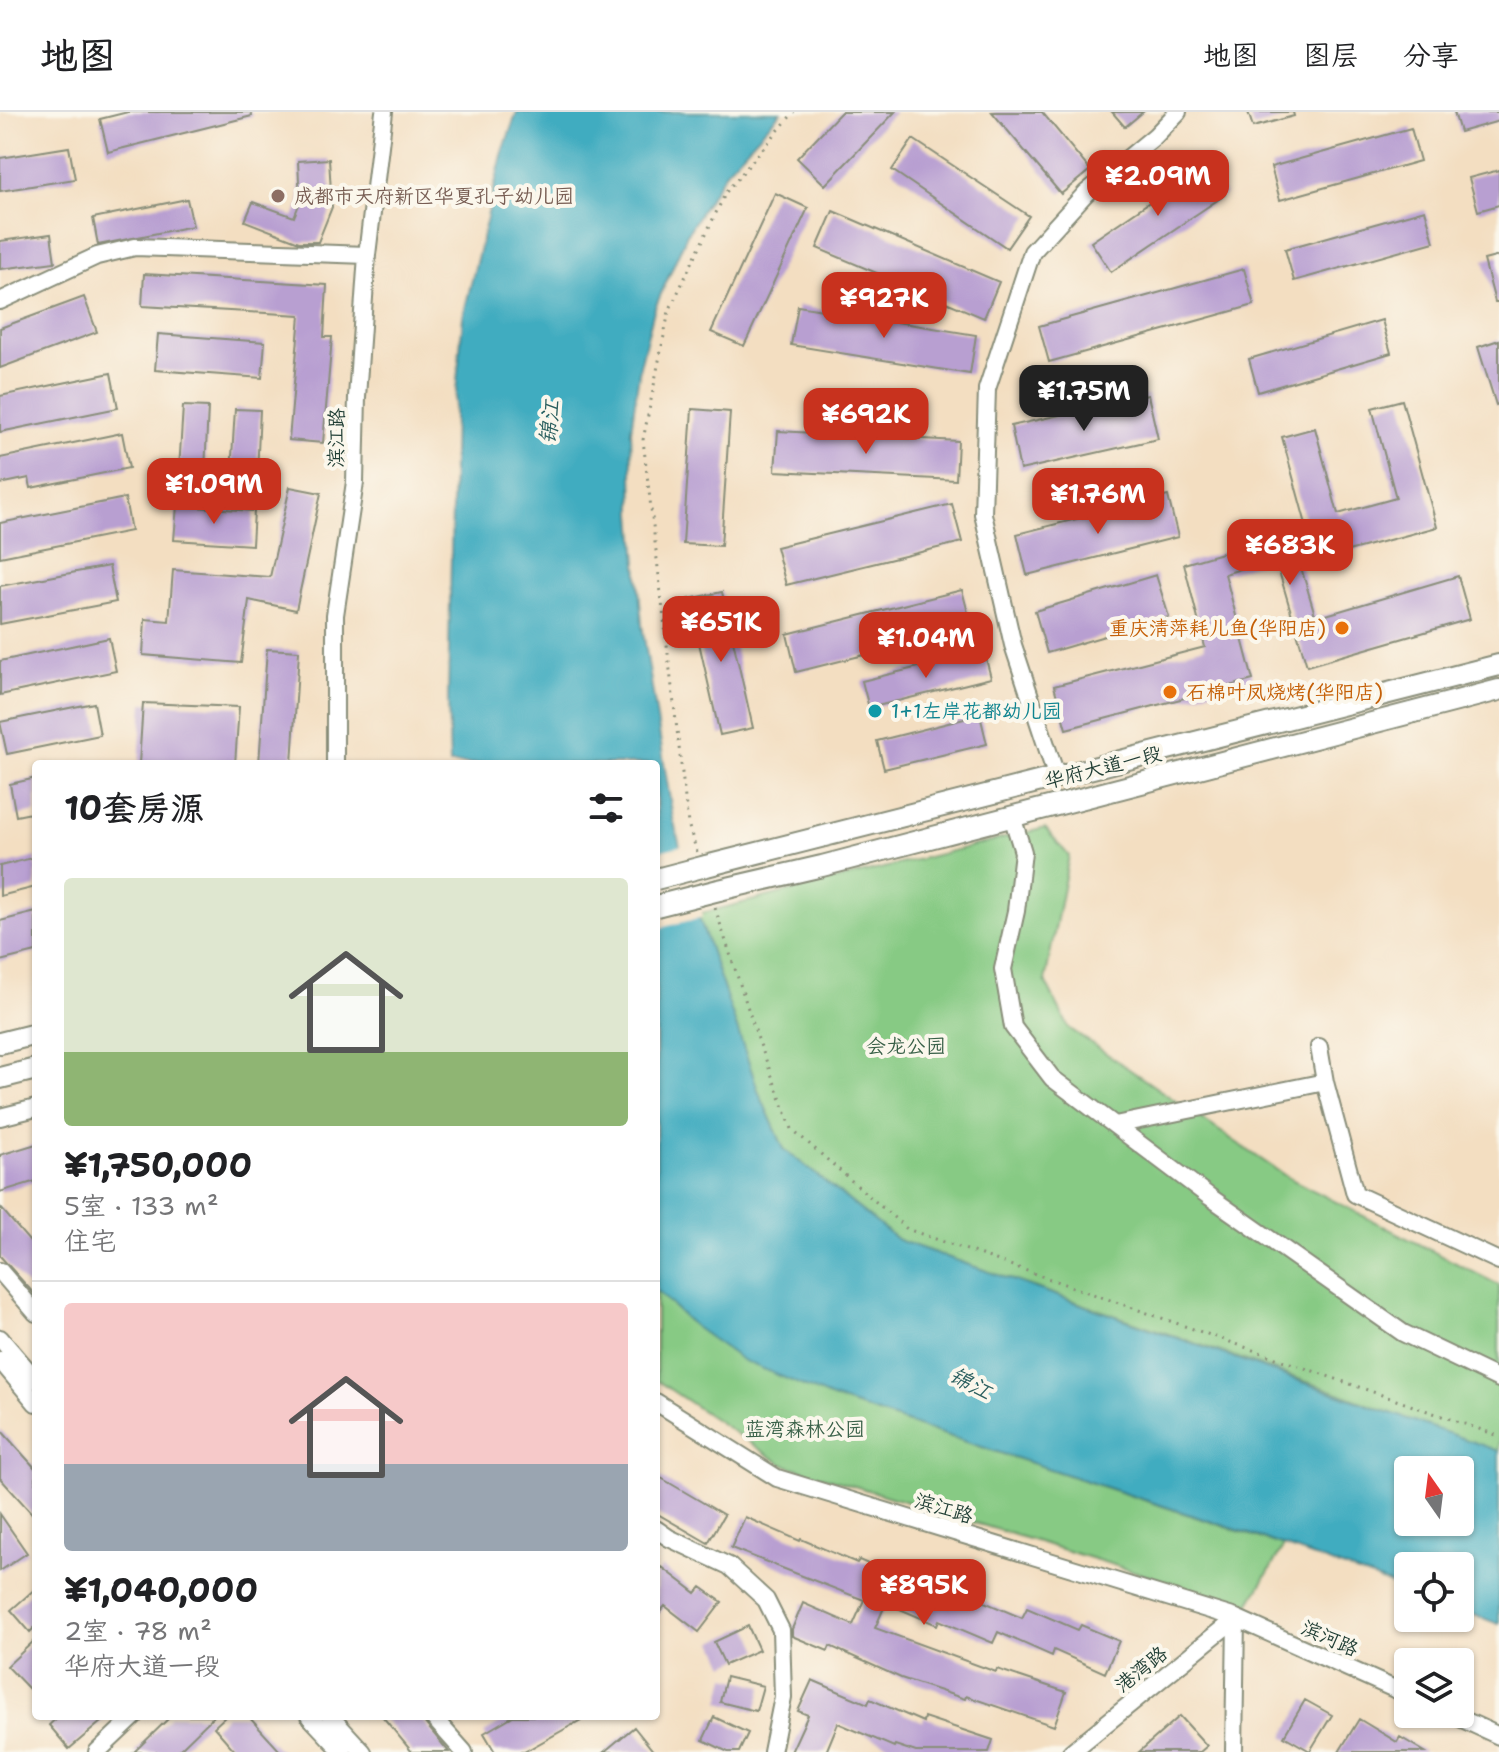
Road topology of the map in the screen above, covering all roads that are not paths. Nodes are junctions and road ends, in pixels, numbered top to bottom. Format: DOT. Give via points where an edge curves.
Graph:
graph roads {
  1 [pos="384,112"];
  2 [pos="1178,112"];
  3 [pos="367,255"];
  4 [pos="0,301"];
  5 [pos="1499,665"];
  6 [pos="1499,690"];
  7 [pos="335,760"];
  8 [pos="1057,778"];
  9 [pos="1012,816"];
  10 [pos="660,877"];
  11 [pos="660,905"];
  12 [pos="32,1035"];
  13 [pos="0,1043"];
  14 [pos="1319,1047"];
  15 [pos="32,1070"];
  16 [pos="0,1078"];
  17 [pos="1325,1082"];
  18 [pos="32,1109"];
  19 [pos="0,1117"];
  20 [pos="1115,1125"];
  21 [pos="1499,1261"];
  22 [pos="0,1271"];
  23 [pos="32,1308"];
  24 [pos="0,1338"];
  25 [pos="0,1360"];
  26 [pos="32,1375"];
  27 [pos="1499,1379"];
  28 [pos="32,1398"];
  29 [pos="660,1405"];
  30 [pos="660,1532"];
  31 [pos="1236,1618"];
  32 [pos="1394,1689"];
  33 [pos="131,1720"];
  34 [pos="313,1720"];
  35 [pos="334,1720"];
  36 [pos="436,1720"];
  37 [pos="1474,1725"];
  38 [pos="1499,1736"];
  39 [pos="97,1752"];
  40 [pos="343,1752"];
  41 [pos="363,1752"];
  42 [pos="464,1752"];
  43 [pos="772,1752"];
  44 [pos="1071,1752"];
  45 [pos="1234,1752"];
  1 -- 3 [label="street, 滨江路"];
  2 -- 8 [label="street" via="1086,193 1032,252 987,389 983,514 1013,645"];
  3 -- 4 [label="street" via="135,247 97,256"];
  3 -- 7 [label="street, 滨江路" via="355,482 335,615"];
  5 -- 8 [label="main road, 华府大道一段"];
  6 -- 9 [label="main road"];
  8 -- 10 [label="main road, 华府大道一段, bridge" via="702,860"];
  9 -- 11 [label="main road, bridge"];
  9 -- 20 [label="street" via="1023,852 1003,969 1013,1027 1052,1078"];
  12 -- 13 [label="main road"];
  14 -- 17 [label="street"];
  15 -- 16 [label="main road"];
  17 -- 20 [label="street"];
  17 -- 21 [label="street" via="1355,1194"];
  18 -- 19 [label="street"];
  20 -- 27 [label="street" via="1403,1333"];
  22 -- 23 [label="street"];
  24 -- 26 [label="street"];
  25 -- 28 [label="street"];
  29 -- 31 [label="street, 滨江路" via="777,1478"];
  30 -- 43 [label="street" via="729,1566 766,1600 781,1630 783,1697"];
  31 -- 32 [label="street, 滨河路"];
  31 -- 44 [label="street, 港湾路"];
  31 -- 45 [label="street"];
  33 -- 39 [label="street"];
  34 -- 40 [label="street"];
  35 -- 41 [label="street"];
  36 -- 42 [label="street"];
  37 -- 38 [label="street"];
}
